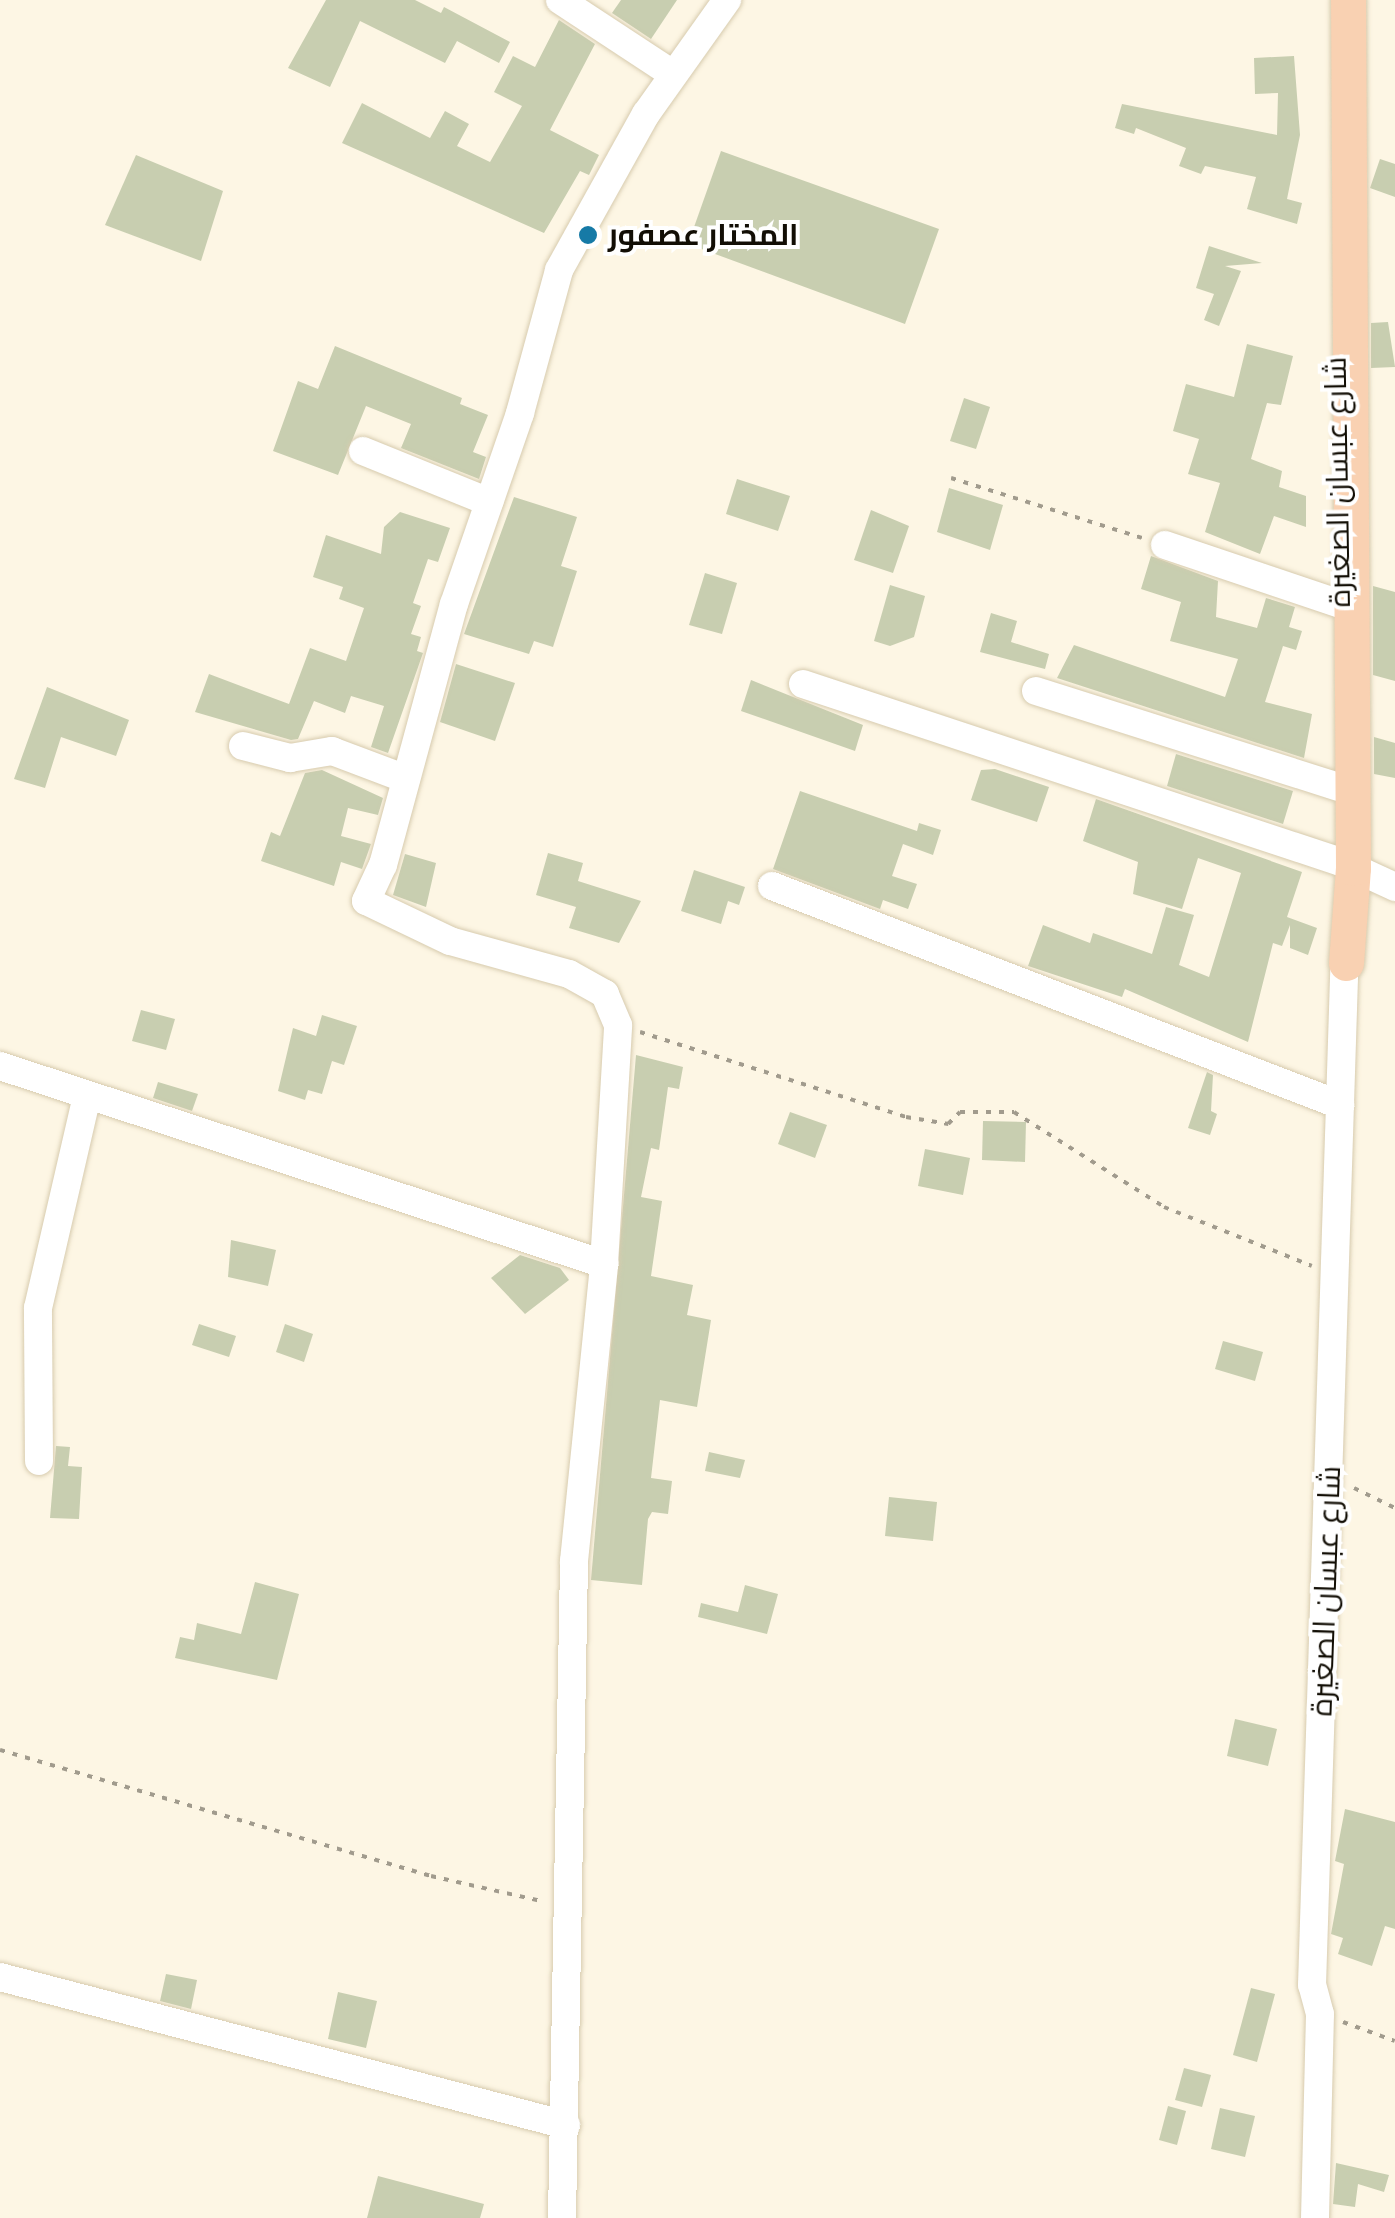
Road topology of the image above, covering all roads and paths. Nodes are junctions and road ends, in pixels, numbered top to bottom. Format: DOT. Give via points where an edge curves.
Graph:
graph roads {
  1 [pos="560,0"];
  2 [pos="726,0"];
  3 [pos="1332,0"];
  4 [pos="1348,0"];
  5 [pos="671,73"];
  6 [pos="363,451"];
  7 [pos="951,478"];
  8 [pos="489,502"];
  9 [pos="1165,545"];
  10 [pos="1340,604"];
  11 [pos="803,684"];
  12 [pos="1036,692"];
  13 [pos="243,746"];
  14 [pos="406,779"];
  15 [pos="1338,786"];
  16 [pos="1347,865"];
  17 [pos="772,886"];
  18 [pos="1395,887"];
  19 [pos="1346,963"];
  20 [pos="618,1026"];
  21 [pos="0,1066"];
  22 [pos="87,1096"];
  23 [pos="1340,1105"];
  24 [pos="604,1264"];
  25 [pos="1335,1276"];
  26 [pos="39,1462"];
  27 [pos="1330,1476"];
  28 [pos="1395,1508"];
  29 [pos="0,1750"];
  30 [pos="570,1908"];
  31 [pos="0,1977"];
  32 [pos="1320,2014"];
  33 [pos="1395,2041"];
  34 [pos="566,2125"];
  35 [pos="562,2218"];
  36 [pos="1315,2218"];
  1 -- 5 [label="street"];
  2 -- 5 [label="street"];
  3 -- 10 [label="street, شارع عبسان الصغيرة"];
  4 -- 16 [label="main road, شارع عبسان الصغيرة"];
  5 -- 8 [label="street" via="559,270"];
  6 -- 8 [label="street"];
  7 -- 9 [label="path"];
  8 -- 14 [label="street"];
  9 -- 10 [label="street"];
  10 -- 15 [label="street, شارع عبسان الصغيرة"];
  11 -- 16 [label="street"];
  12 -- 15 [label="street"];
  13 -- 14 [label="street" via="290,758 332,752"];
  14 -- 20 [label="street" via="366,902 450,942 569,974 605,994"];
  15 -- 16 [label="street, شارع عبسان الصغيرة"];
  16 -- 18 [label="street"];
  16 -- 19 [label="main road, شارع عبسان الصغيرة"];
  17 -- 23 [label="street"];
  19 -- 23 [label="street, شارع عبسان الصغيرة"];
  20 -- 24 [label="street"];
  20 -- 25 [label="path" via="906,1118 948,1124 960,1112 1014,1112 1164,1208"];
  21 -- 22 [label="street"];
  22 -- 24 [label="street"];
  22 -- 26 [label="street" via="41,1289"];
  23 -- 25 [label="street, شارع عبسان الصغيرة"];
  24 -- 30 [label="street" via="574,1560"];
  25 -- 27 [label="street, شارع عبسان الصغيرة"];
  27 -- 28 [label="path"];
  27 -- 32 [label="street, شارع عبسان الصغيرة" via="1312,1985"];
  29 -- 30 [label="path" via="430,1876"];
  30 -- 34 [label="street"];
  31 -- 34 [label="street"];
  32 -- 33 [label="path"];
  32 -- 36 [label="street, شارع عبسان الصغيرة"];
  34 -- 35 [label="street"];
}
